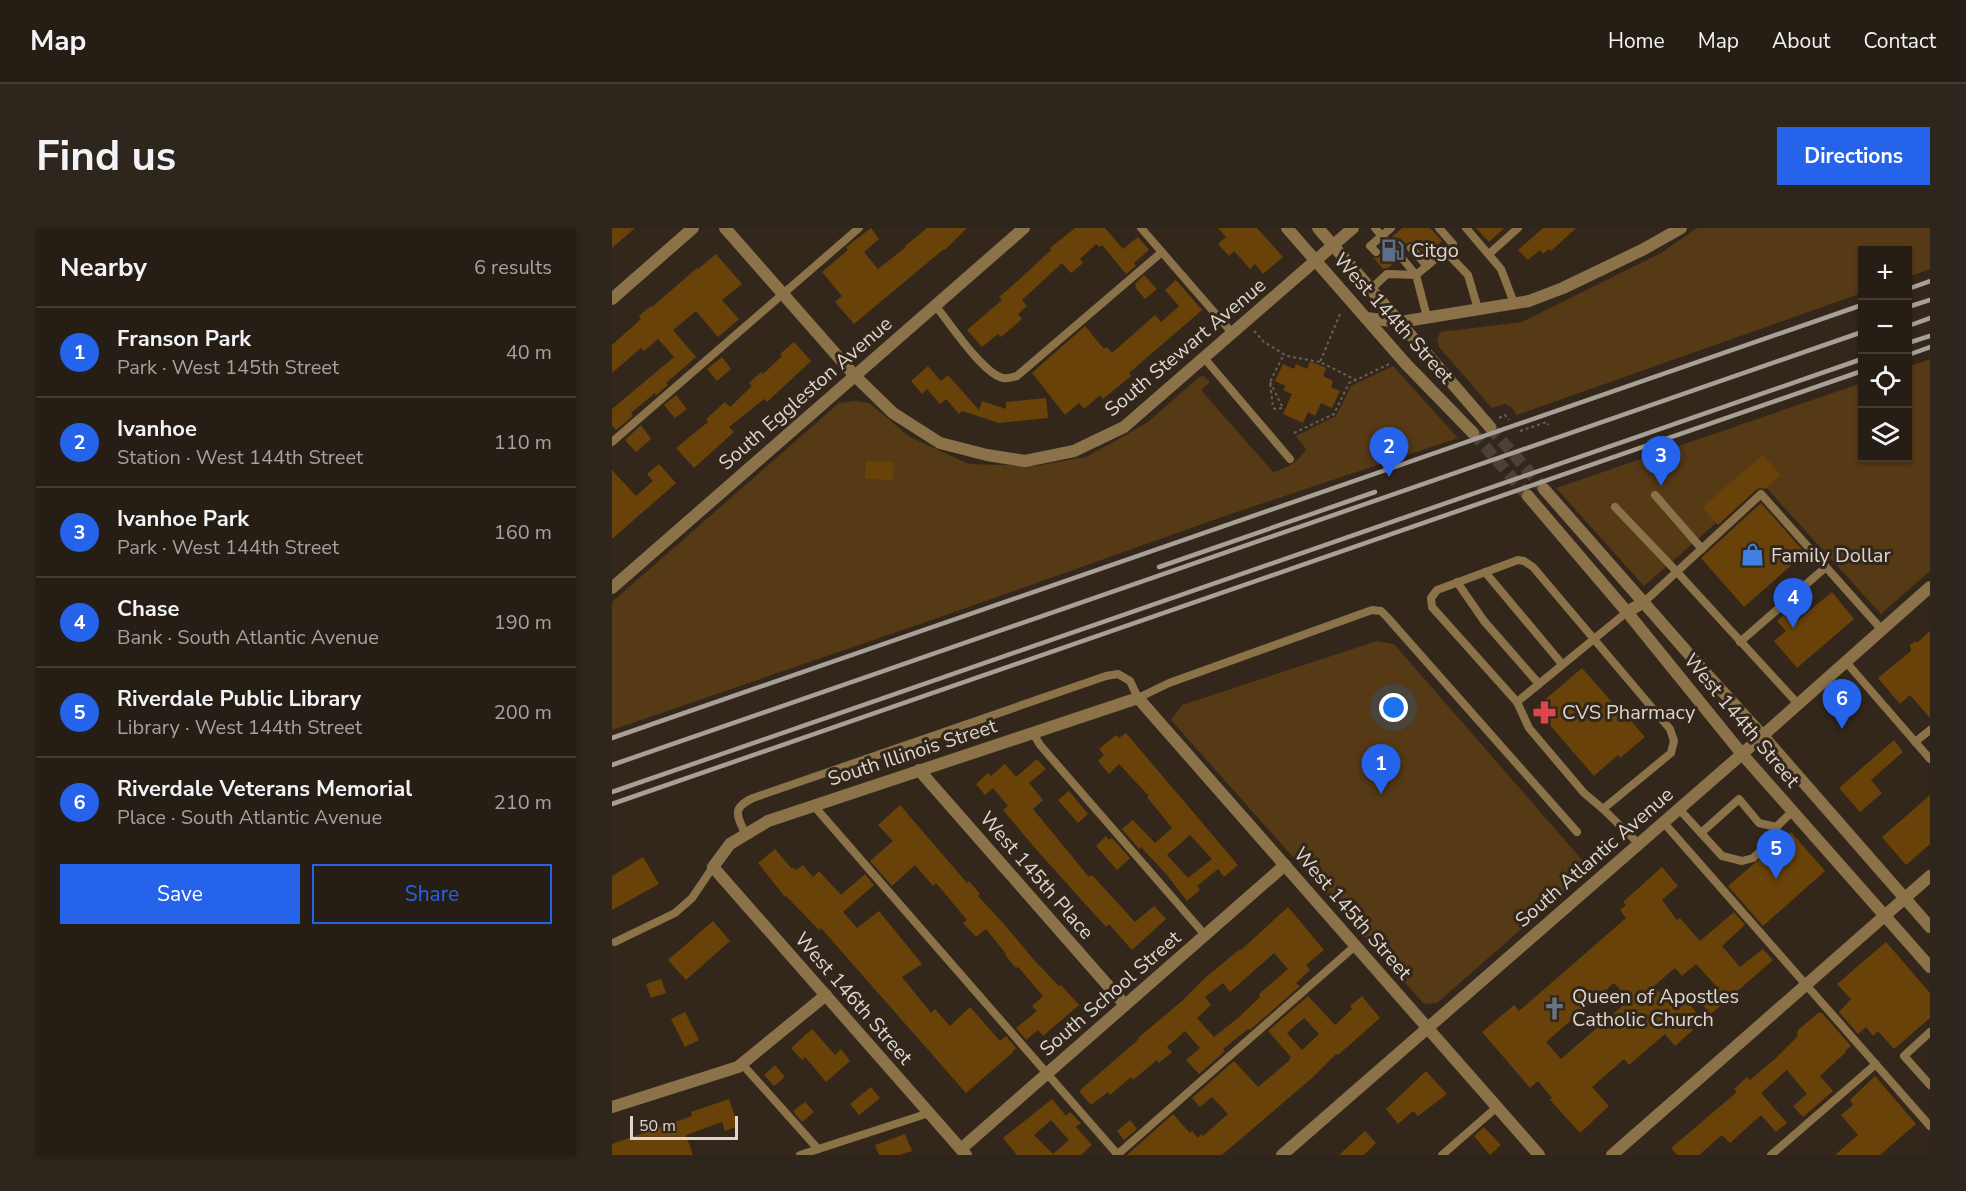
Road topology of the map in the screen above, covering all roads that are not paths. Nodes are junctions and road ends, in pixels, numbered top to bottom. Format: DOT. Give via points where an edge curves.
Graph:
graph roads {
  1 [pos="693,228"];
  2 [pos="724,228"];
  3 [pos="859,228"];
  4 [pos="1024,228"];
  5 [pos="1141,228"];
  6 [pos="1287,228"];
  7 [pos="1318,228"];
  8 [pos="1353,228"];
  9 [pos="1375,228"];
  10 [pos="1439,228"];
  11 [pos="1466,228"];
  12 [pos="1518,228"];
  13 [pos="1681,228"];
  14 [pos="1394,229"];
  15 [pos="1384,238"];
  16 [pos="1333,246"];
  17 [pos="1411,248"];
  18 [pos="1445,251"];
  19 [pos="1162,252"];
  20 [pos="1376,252"];
  21 [pos="1489,254"];
  22 [pos="1401,257"];
  23 [pos="1316,261"];
  24 [pos="1427,266"];
  25 [pos="1416,275"];
  26 [pos="1371,289"];
  27 [pos="782,294"];
  28 [pos="612,299"];
  29 [pos="1514,303"];
  30 [pos="935,305"];
  31 [pos="1478,309"];
  32 [pos="1427,317"];
  33 [pos="1366,318"];
  34 [pos="1400,322"];
  35 [pos="1233,334"];
  36 [pos="1205,359"];
  37 [pos="855,376"];
  38 [pos="1494,423"];
  39 [pos="1473,433"];
  40 [pos="612,442"];
  41 [pos="1290,459"];
  42 [pos="1544,489"];
  43 [pos="1655,495"];
  44 [pos="1528,496"];
  45 [pos="1615,507"];
  46 [pos="1702,549"];
  47 [pos="1826,567"];
  48 [pos="1485,572"];
  49 [pos="1677,572"];
  50 [pos="1457,582"];
  51 [pos="1930,587"];
  52 [pos="612,588"];
  53 [pos="1644,602"];
  54 [pos="1627,612"];
  55 [pos="1882,630"];
  56 [pos="1593,638"];
  57 [pos="1740,642"];
  58 [pos="1846,662"];
  59 [pos="1562,664"];
  60 [pos="1539,684"];
  61 [pos="1138,698"];
  62 [pos="1517,702"];
  63 [pos="1798,704"];
  64 [pos="1930,730"];
  65 [pos="1033,733"];
  66 [pos="1763,736"];
  67 [pos="1916,742"];
  68 [pos="1742,754"];
  69 [pos="1930,759"];
  70 [pos="919,770"];
  71 [pos="814,806"];
  72 [pos="1603,809"];
  73 [pos="1679,809"];
  74 [pos="1793,811"];
  75 [pos="1664,822"];
  76 [pos="1776,827"];
  77 [pos="1577,832"];
  78 [pos="1701,833"];
  79 [pos="746,835"];
  80 [pos="1639,844"];
  81 [pos="1285,866"];
  82 [pos="713,867"];
  83 [pos="1930,876"];
  84 [pos="1905,899"];
  85 [pos="1885,915"];
  86 [pos="1930,927"];
  87 [pos="1205,935"];
  88 [pos="615,942"];
  89 [pos="1355,946"];
  90 [pos="1930,967"];
  91 [pos="1806,985"];
  92 [pos="826,995"];
  93 [pos="1125,1005"];
  94 [pos="1428,1028"];
  95 [pos="1930,1032"];
  96 [pos="742,1064"];
  97 [pos="1876,1064"];
  98 [pos="1047,1073"];
  99 [pos="1930,1085"];
  100 [pos="612,1107"];
  101 [pos="1497,1107"];
  102 [pos="929,1113"];
  103 [pos="1930,1126"];
  104 [pos="818,1149"];
  105 [pos="963,1152"];
  106 [pos="1118,1154"];
  107 [pos="800,1155"];
  108 [pos="1282,1155"];
  109 [pos="1442,1155"];
  110 [pos="1539,1155"];
  111 [pos="1612,1155"];
  112 [pos="1771,1155"];
  1 -- 28 [label="street"];
  2 -- 27 [label="street"];
  3 -- 27 [label="lane"];
  4 -- 30 [label="street, South Eggleston Avenue"];
  5 -- 19 [label="lane"];
  6 -- 23 [label="street, West 144th Street"];
  7 -- 16 [label="street, West 144th Street"];
  8 -- 16 [label="street, South Stewart Avenue"];
  9 -- 15 [label="lane"];
  10 -- 18 [label="lane" via="1453,244"];
  11 -- 21 [label="lane"];
  12 -- 21 [label="lane"];
  13 -- 29 [label="street" via="1563,288"];
  14 -- 15 [label="lane"];
  15 -- 20 [label="lane" via="1370,246"];
  16 -- 23 [label="street, South Stewart Avenue"];
  16 -- 26 [label="street, West 144th Street"];
  17 -- 24 [label="lane"];
  18 -- 24 [label="lane"];
  18 -- 31 [label="lane" via="1468,275"];
  19 -- 30 [label="lane" via="1017,376 1002,378 984,365"];
  19 -- 35 [label="lane"];
  21 -- 29 [label="lane" via="1501,269"];
  22 -- 25 [label="lane"];
  23 -- 33 [label="street, West 144th Street"];
  23 -- 35 [label="street, South Stewart Avenue"];
  24 -- 25 [label="lane"];
  25 -- 26 [label="lane" via="1392,270"];
  25 -- 32 [label="lane"];
  26 -- 34 [label="street, West 144th Street"];
  27 -- 37 [label="street"];
  27 -- 40 [label="lane"];
  29 -- 31 [label="street"];
  30 -- 37 [label="street, South Eggleston Avenue"];
  31 -- 32 [label="street"];
  32 -- 34 [label="street"];
  33 -- 34 [label="street"];
  33 -- 39 [label="street, West 144th Street"];
  34 -- 38 [label="street, West 144th Street"];
  35 -- 36 [label="street, South Stewart Avenue"];
  36 -- 37 [label="street, South Stewart Avenue" via="1124,427 1074,451 1025,461 940,443 892,413"];
  36 -- 41 [label="lane"];
  37 -- 52 [label="street, South Eggleston Avenue"];
  42 -- 53 [label="street, West 144th Street"];
  43 -- 46 [label="lane"];
  44 -- 54 [label="street, West 144th Street"];
  45 -- 49 [label="lane"];
  46 -- 47 [label="lane" via="1761,494"];
  46 -- 49 [label="lane"];
  47 -- 55 [label="lane"];
  47 -- 57 [label="lane"];
  48 -- 50 [label="lane"];
  48 -- 56 [label="lane" via="1524,561"];
  48 -- 59 [label="lane"];
  49 -- 53 [label="lane"];
  49 -- 57 [label="lane"];
  50 -- 60 [label="lane" via="1484,621"];
  50 -- 62 [label="lane" via="1437,590 1431,598 1432,607"];
  51 -- 55 [label="street, South Atlantic Avenue"];
  53 -- 54 [label="street"];
  53 -- 66 [label="street, West 144th Street"];
  54 -- 56 [label="lane"];
  54 -- 68 [label="street, West 144th Street"];
  55 -- 58 [label="street, South Atlantic Avenue"];
  56 -- 59 [label="lane"];
  56 -- 72 [label="lane" via="1670,729 1674,741 1671,753"];
  57 -- 63 [label="lane"];
  58 -- 63 [label="street, South Atlantic Avenue"];
  58 -- 67 [label="lane"];
  59 -- 60 [label="lane"];
  60 -- 62 [label="lane"];
  61 -- 65 [label="street, South Illinois Street"];
  61 -- 77 [label="lane" via="1169,682 1372,610 1381,611"];
  61 -- 79 [label="lane" via="1130,681 1118,674 1106,676 764,794 740,804 738,819"];
  61 -- 81 [label="street, West 145th Street"];
  62 -- 72 [label="lane" via="1529,728 1584,793"];
  63 -- 66 [label="street, South Atlantic Avenue"];
  64 -- 67 [label="lane"];
  65 -- 70 [label="street, South Illinois Street"];
  65 -- 87 [label="lane"];
  66 -- 68 [label="street, South Atlantic Avenue"];
  66 -- 84 [label="street, West 144th Street"];
  67 -- 69 [label="lane"];
  68 -- 73 [label="street, South Atlantic Avenue"];
  68 -- 74 [label="street, West 144th Street"];
  70 -- 71 [label="street, South Illinois Street"];
  70 -- 93 [label="street, West 145th Place"];
  71 -- 79 [label="street, South Illinois Street" via="768,821"];
  71 -- 98 [label="lane"];
  72 -- 80 [label="lane"];
  73 -- 75 [label="street, South Atlantic Avenue"];
  73 -- 78 [label="lane"];
  74 -- 76 [label="lane"];
  74 -- 85 [label="street, West 144th Street"];
  75 -- 80 [label="street, South Atlantic Avenue"];
  75 -- 91 [label="lane"];
  76 -- 78 [label="lane" via="1759,823 1739,799"];
  76 -- 78 [label="lane" via="1778,835 1753,858 1742,861 1722,856"];
  79 -- 82 [label="street, South Illinois Street" via="730,844"];
  80 -- 94 [label="street, South Atlantic Avenue"];
  81 -- 87 [label="street, South School Street"];
  81 -- 89 [label="street, West 145th Street"];
  82 -- 88 [label="lane" via="692,898 675,913"];
  82 -- 92 [label="street, West 146th Street"];
  83 -- 84 [label="street"];
  84 -- 85 [label="street"];
  84 -- 86 [label="street, West 144th Street"];
  85 -- 90 [label="street, West 144th Street"];
  85 -- 91 [label="street"];
  87 -- 93 [label="street, South School Street"];
  89 -- 94 [label="street, West 145th Street"];
  89 -- 106 [label="lane"];
  91 -- 97 [label="lane"];
  91 -- 111 [label="street"];
  92 -- 96 [label="street"];
  92 -- 102 [label="street, West 146th Street"];
  93 -- 98 [label="street, South School Street"];
  94 -- 101 [label="street, West 145th Street"];
  94 -- 108 [label="street, South Atlantic Avenue"];
  95 -- 99 [label="lane" via="1904,1056"];
  96 -- 100 [label="street"];
  96 -- 104 [label="lane"];
  97 -- 103 [label="lane"];
  97 -- 112 [label="lane"];
  98 -- 105 [label="street, South School Street"];
  98 -- 106 [label="lane"];
  101 -- 109 [label="lane"];
  101 -- 110 [label="street, West 145th Street"];
  102 -- 104 [label="lane"];
  102 -- 105 [label="street, West 146th Street"];
  104 -- 107 [label="lane"];
}
